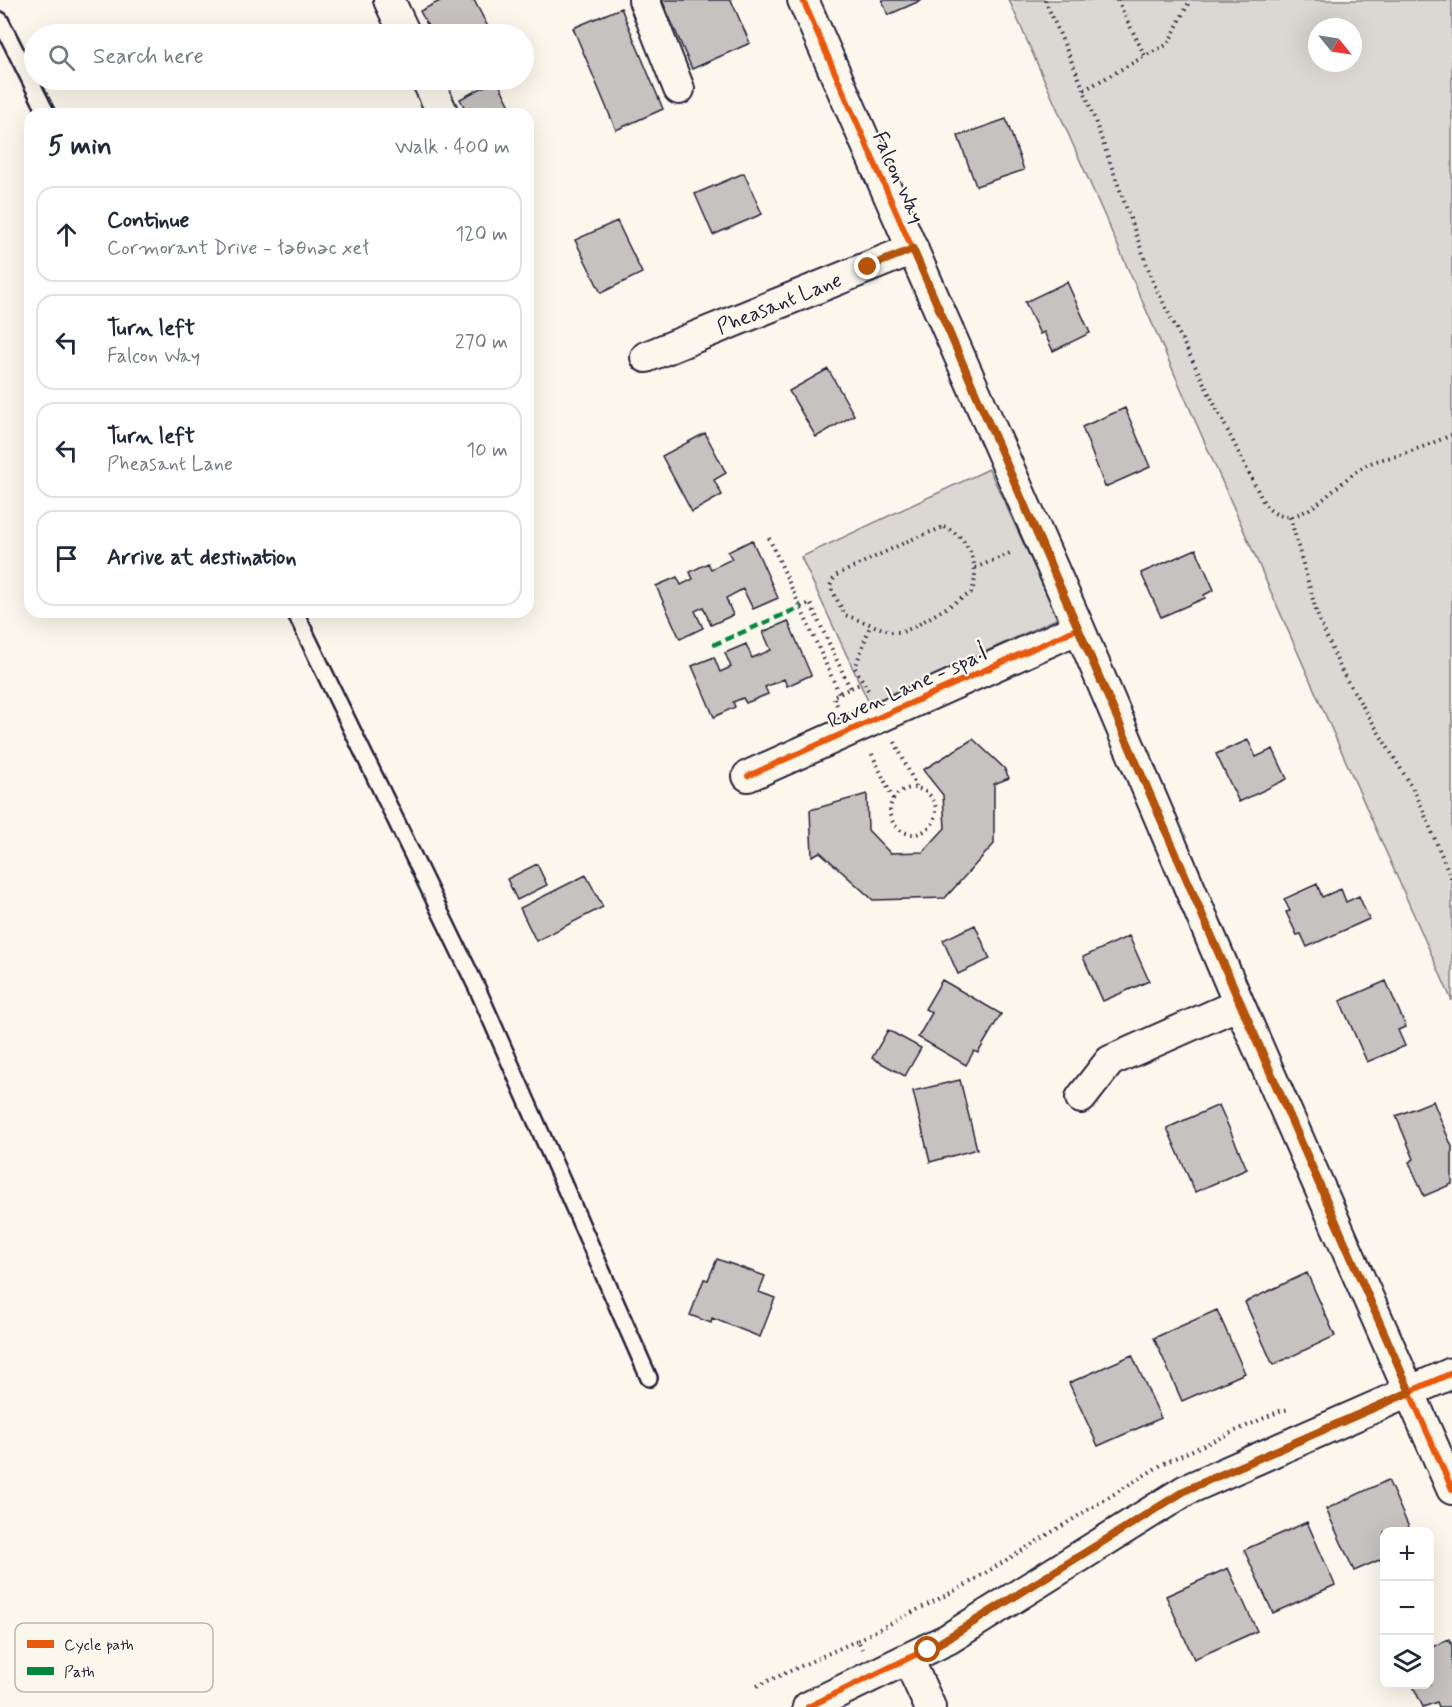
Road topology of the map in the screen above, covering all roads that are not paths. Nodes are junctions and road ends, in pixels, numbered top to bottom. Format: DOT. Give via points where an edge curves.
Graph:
graph roads {
  1 [pos="389,0"];
  2 [pos="644,0"];
  3 [pos="802,0"];
  4 [pos="0,20"];
  5 [pos="400,24"];
  6 [pos="24,68"];
  7 [pos="679,89"];
  8 [pos="35,90"];
  9 [pos="432,90"];
  10 [pos="44,108"];
  11 [pos="440,108"];
  12 [pos="913,249"];
  13 [pos="646,357"];
  14 [pos="298,618"];
  15 [pos="1079,628"];
  16 [pos="748,776"];
  17 [pos="1239,1004"];
  18 [pos="1081,1098"];
  19 [pos="1452,1373"];
  20 [pos="650,1378"];
  21 [pos="1410,1392"];
  22 [pos="1452,1489"];
  23 [pos="909,1660"];
  24 [pos="808,1707"];
  25 [pos="930,1707"];
  1 -- 5 [label="street"];
  2 -- 7 [label="street"];
  3 -- 12 [label="street, Falcon Way"];
  4 -- 6 [label="lane"];
  8 -- 10 [label="lane"];
  9 -- 11 [label="street"];
  12 -- 13 [label="street, Pheasant Lane"];
  12 -- 15 [label="street, Falcon Way"];
  14 -- 20 [label="lane" via="477,988"];
  15 -- 16 [label="street, Raven Lane - spa·l̓"];
  15 -- 17 [label="street, Falcon Way"];
  17 -- 18 [label="street" via="1110,1061"];
  17 -- 21 [label="street, Falcon Way"];
  19 -- 21 [label="street"];
  21 -- 22 [label="street, Falcon Way"];
  21 -- 23 [label="street" via="1186,1490"];
  23 -- 24 [label="street"];
  23 -- 25 [label="street"];
}
